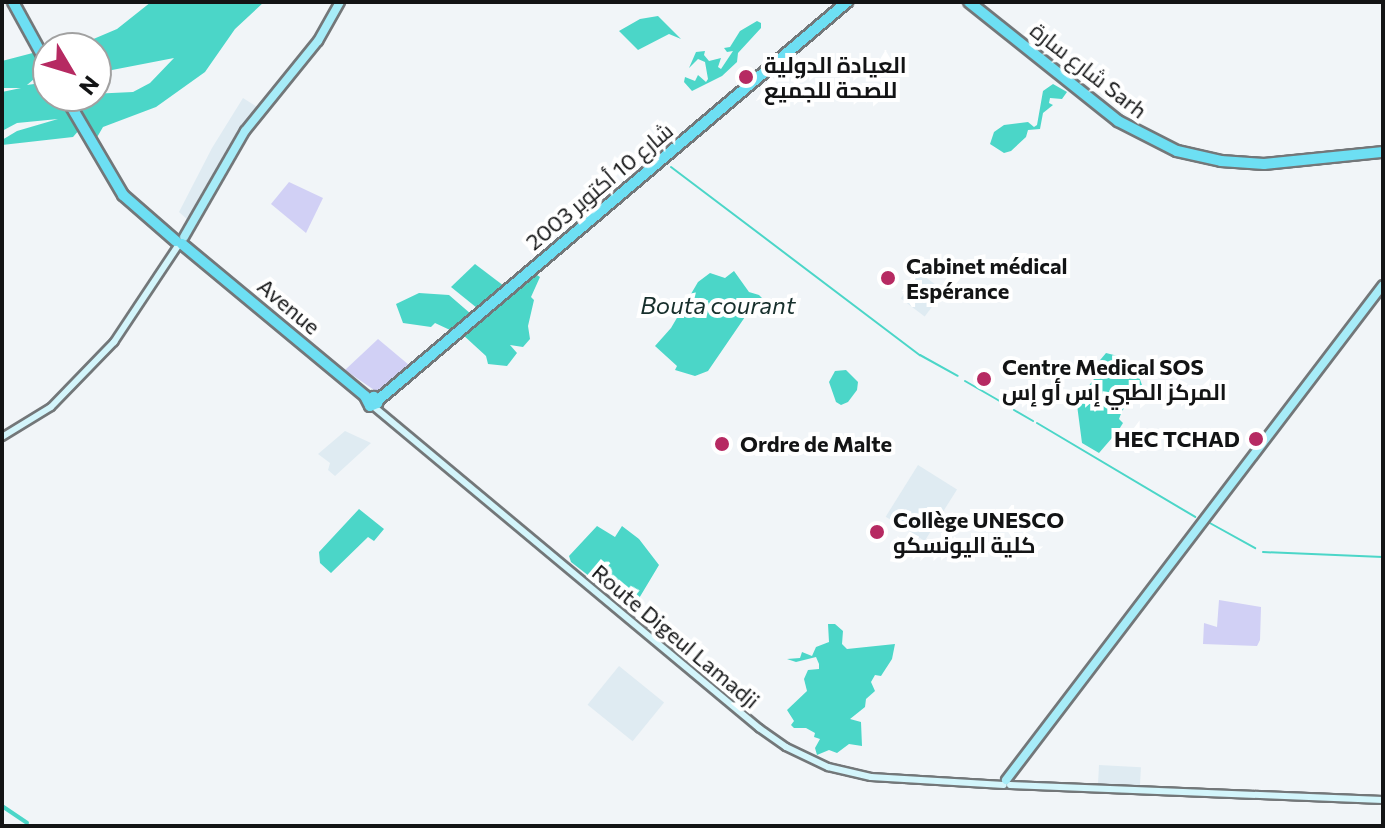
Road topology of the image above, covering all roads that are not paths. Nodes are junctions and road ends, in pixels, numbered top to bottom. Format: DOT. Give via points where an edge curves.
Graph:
graph roads {
  1 [pos="13,2"];
  2 [pos="340,2"];
  3 [pos="846,2"];
  4 [pos="972,2"];
  5 [pos="32,37"];
  6 [pos="74,112"];
  7 [pos="1383,151"];
  8 [pos="179,239"];
  9 [pos="1383,287"];
  10 [pos="373,401"];
  11 [pos="2,436"];
  12 [pos="1212,510"];
  13 [pos="1202,514"];
  14 [pos="1017,771"];
  15 [pos="1007,782"];
  16 [pos="1020,783"];
  17 [pos="1257,793"];
  18 [pos="1383,798"];
  1 -- 5 [label="highway"];
  2 -- 8 [label="main road" via="314,47 245,131"];
  3 -- 10 [label="highway, شارع 10 أكتوبر 2003"];
  3 -- 10 [label="highway, شارع 10 أكتوبر 2003" via="668,160 654,166"];
  4 -- 7 [label="highway, شارع سارة Sarh" via="1114,118 1177,151 1264,164"];
  6 -- 8 [label="highway" via="130,203"];
  8 -- 10 [label="highway"];
  8 -- 11 [label="main road" via="126,324 85,371 50,405"];
  9 -- 12 [label="main road"];
  9 -- 14 [label="main road"];
  10 -- 15 [label="main road, Route Digeul Lamadji" via="760,730 795,752 871,777"];
  12 -- 13 [label="main road"];
  12 -- 15 [label="main road"];
  14 -- 15 [label="main road"];
  14 -- 16 [label="main road"];
  15 -- 16 [label="main road, Route Digeul Lamadji"];
  15 -- 17 [label="main road, Route Digeul Lamadji"];
  16 -- 17 [label="main road, Route Digeul Lamadji"];
  17 -- 18 [label="main road, Route Digeul Lamadji"];
}
